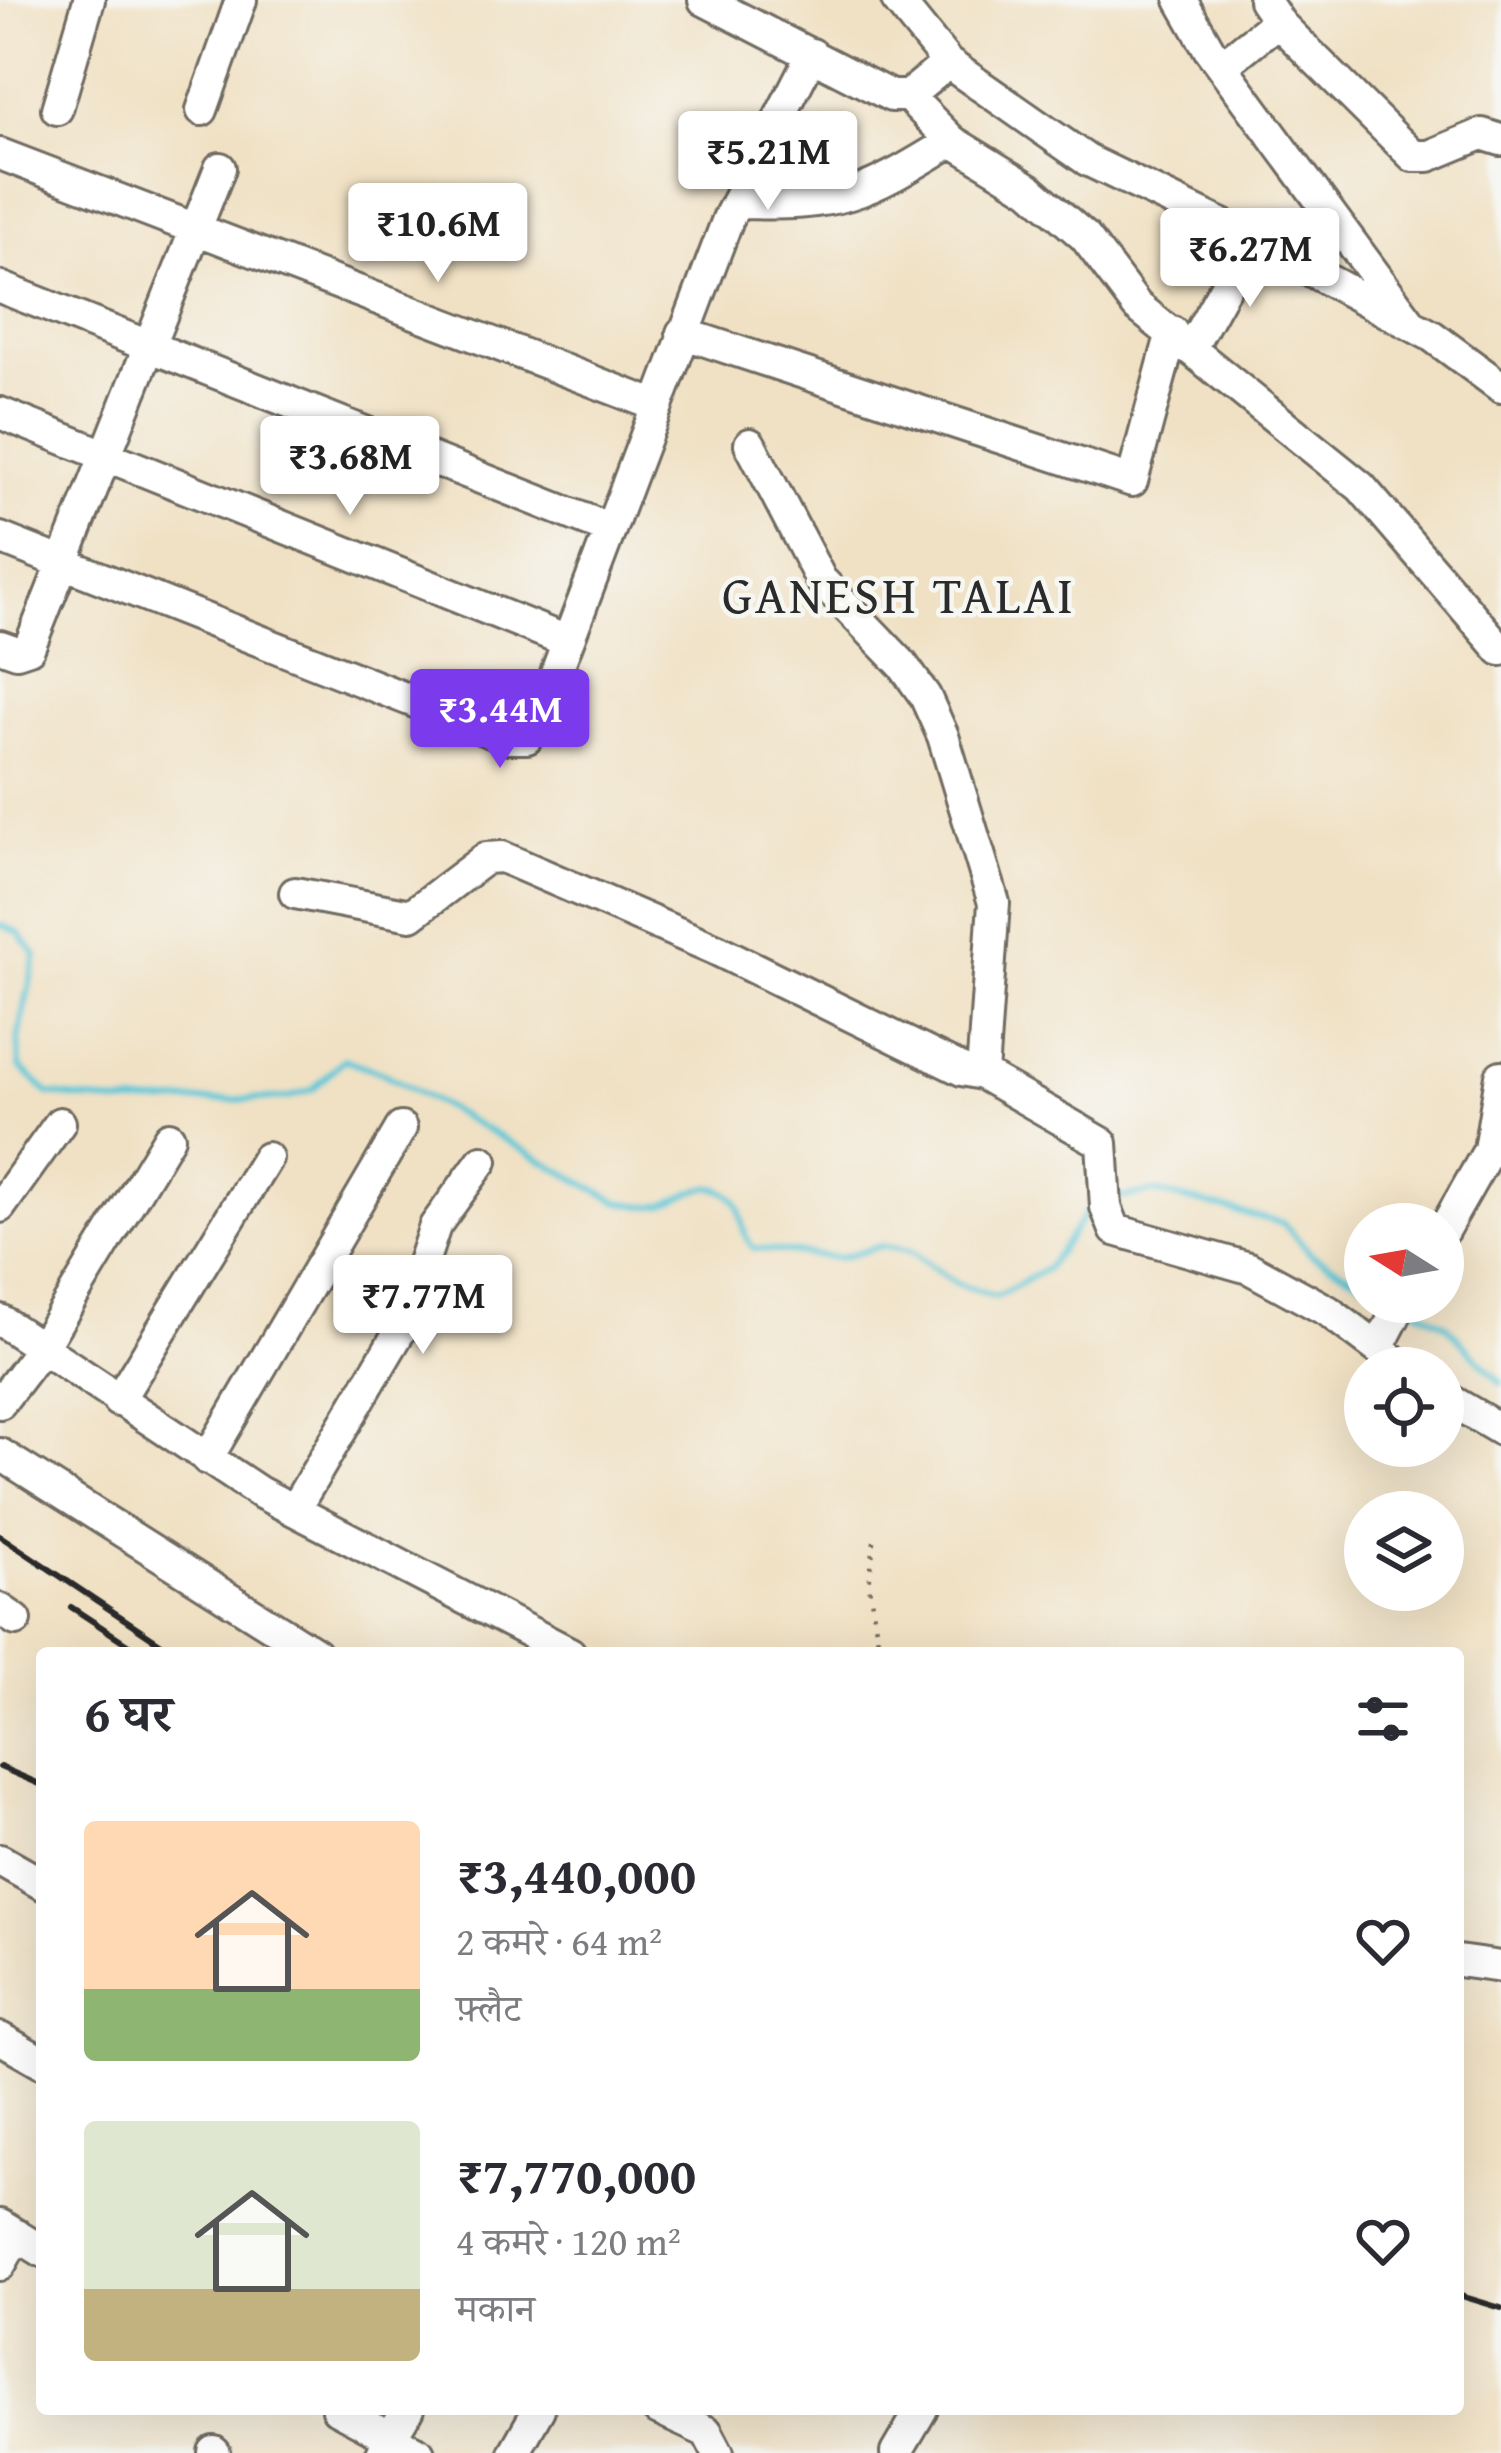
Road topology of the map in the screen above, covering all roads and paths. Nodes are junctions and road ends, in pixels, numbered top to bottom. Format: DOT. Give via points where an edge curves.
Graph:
graph roads {
  1 [pos="89,0"];
  2 [pos="242,0"];
  3 [pos="704,0"];
  4 [pos="897,0"];
  5 [pos="1181,0"];
  6 [pos="1271,10"];
  7 [pos="812,54"];
  8 [pos="948,63"];
  9 [pos="1222,66"];
  10 [pos="908,96"];
  11 [pos="57,109"];
  12 [pos="202,110"];
  13 [pos="1501,140"];
  14 [pos="952,142"];
  15 [pos="0,154"];
  16 [pos="220,168"];
  17 [pos="736,203"];
  18 [pos="197,227"];
  19 [pos="1252,239"];
  20 [pos="0,287"];
  21 [pos="1413,326"];
  22 [pos="682,333"];
  23 [pos="1181,340"];
  24 [pos="149,350"];
  25 [pos="1501,387"];
  26 [pos="655,405"];
  27 [pos="0,413"];
  28 [pos="750,444"];
  29 [pos="107,457"];
  30 [pos="608,530"];
  31 [pos="0,538"];
  32 [pos="64,562"];
  33 [pos="567,641"];
  34 [pos="0,646"];
  35 [pos="1501,650"];
  36 [pos="295,893"];
  37 [pos="982,1074"];
  38 [pos="1501,1076"];
  39 [pos="61,1123"];
  40 [pos="401,1128"];
  41 [pos="169,1138"];
  42 [pos="268,1158"];
  43 [pos="482,1161"];
  44 [pos="1459,1203"];
  45 [pos="0,1207"];
  46 [pos="0,1320"];
  47 [pos="1377,1347"];
  48 [pos="41,1349"];
  49 [pos="118,1401"];
  50 [pos="0,1403"];
  51 [pos="1464,1408"];
  52 [pos="1501,1430"];
  53 [pos="0,1454"];
  54 [pos="207,1459"];
  55 [pos="293,1510"];
  56 [pos="874,1541"];
  57 [pos="306,1647"];
  58 [pos="558,1647"];
  59 [pos="879,1647"];
  60 [pos="0,1860"];
  61 [pos="36,1881"];
  62 [pos="1464,1962"];
  63 [pos="1501,1967"];
  64 [pos="0,2038"];
  65 [pos="36,2059"];
  66 [pos="20,2237"];
  67 [pos="0,2265"];
  68 [pos="346,2415"];
  69 [pos="406,2415"];
  70 [pos="536,2415"];
  71 [pos="666,2415"];
  72 [pos="722,2415"];
  73 [pos="918,2415"];
  74 [pos="715,2446"];
  75 [pos="398,2448"];
  76 [pos="514,2453"];
  77 [pos="896,2453"];
  1 -- 11 [label="street"];
  2 -- 12 [label="street"];
  3 -- 7 [label="street"];
  4 -- 8 [label="street"];
  5 -- 9 [label="street"];
  6 -- 9 [label="street"];
  6 -- 13 [label="street" via="1413,156 1482,134"];
  7 -- 10 [label="street" via="874,91"];
  7 -- 17 [label="street"];
  8 -- 10 [label="street"];
  8 -- 19 [label="street" via="1087,160"];
  9 -- 21 [label="street"];
  10 -- 14 [label="street"];
  14 -- 17 [label="street" via="855,196 812,205"];
  14 -- 23 [label="street" via="1030,189 1085,237 1137,306"];
  15 -- 18 [label="street"];
  16 -- 18 [label="street"];
  17 -- 22 [label="street"];
  18 -- 24 [label="street"];
  18 -- 26 [label="street"];
  19 -- 21 [label="street"];
  19 -- 23 [label="street"];
  20 -- 24 [label="street"];
  21 -- 25 [label="street"];
  22 -- 23 [label="street" via="1132,481"];
  22 -- 26 [label="street"];
  23 -- 35 [label="street" via="1361,487"];
  24 -- 29 [label="street"];
  24 -- 30 [label="street"];
  26 -- 30 [label="street"];
  27 -- 29 [label="street"];
  28 -- 37 [label="street" via="821,580 902,664 943,736 994,903"];
  29 -- 32 [label="street"];
  29 -- 33 [label="street"];
  30 -- 33 [label="street"];
  31 -- 32 [label="street"];
  32 -- 33 [label="street" via="506,738 527,738 537,724"];
  32 -- 34 [label="street" via="29,648"];
  36 -- 37 [label="street" via="411,915 486,858 502,857"];
  37 -- 47 [label="street" via="1097,1140 1106,1155 1114,1230 1249,1268"];
  38 -- 44 [label="street" via="1489,1150"];
  39 -- 45 [label="street"];
  40 -- 54 [label="street"];
  41 -- 48 [label="street"];
  42 -- 49 [label="street"];
  43 -- 55 [label="street" via="434,1226 401,1329"];
  46 -- 48 [label="street"];
  48 -- 49 [label="street"];
  48 -- 50 [label="street"];
  49 -- 54 [label="street"];
  51 -- 52 [label="street"];
  53 -- 57 [label="street"];
  54 -- 55 [label="street"];
  55 -- 58 [label="street"];
  56 -- 59 [label="path" via="869,1586"];
  60 -- 61 [label="street"];
  62 -- 63 [label="street"];
  64 -- 65 [label="street"];
  66 -- 67 [label="street"];
  68 -- 75 [label="street"];
  69 -- 75 [label="street"];
  70 -- 76 [label="street"];
  71 -- 74 [label="street"];
  72 -- 74 [label="street"];
  73 -- 77 [label="street"];
}
